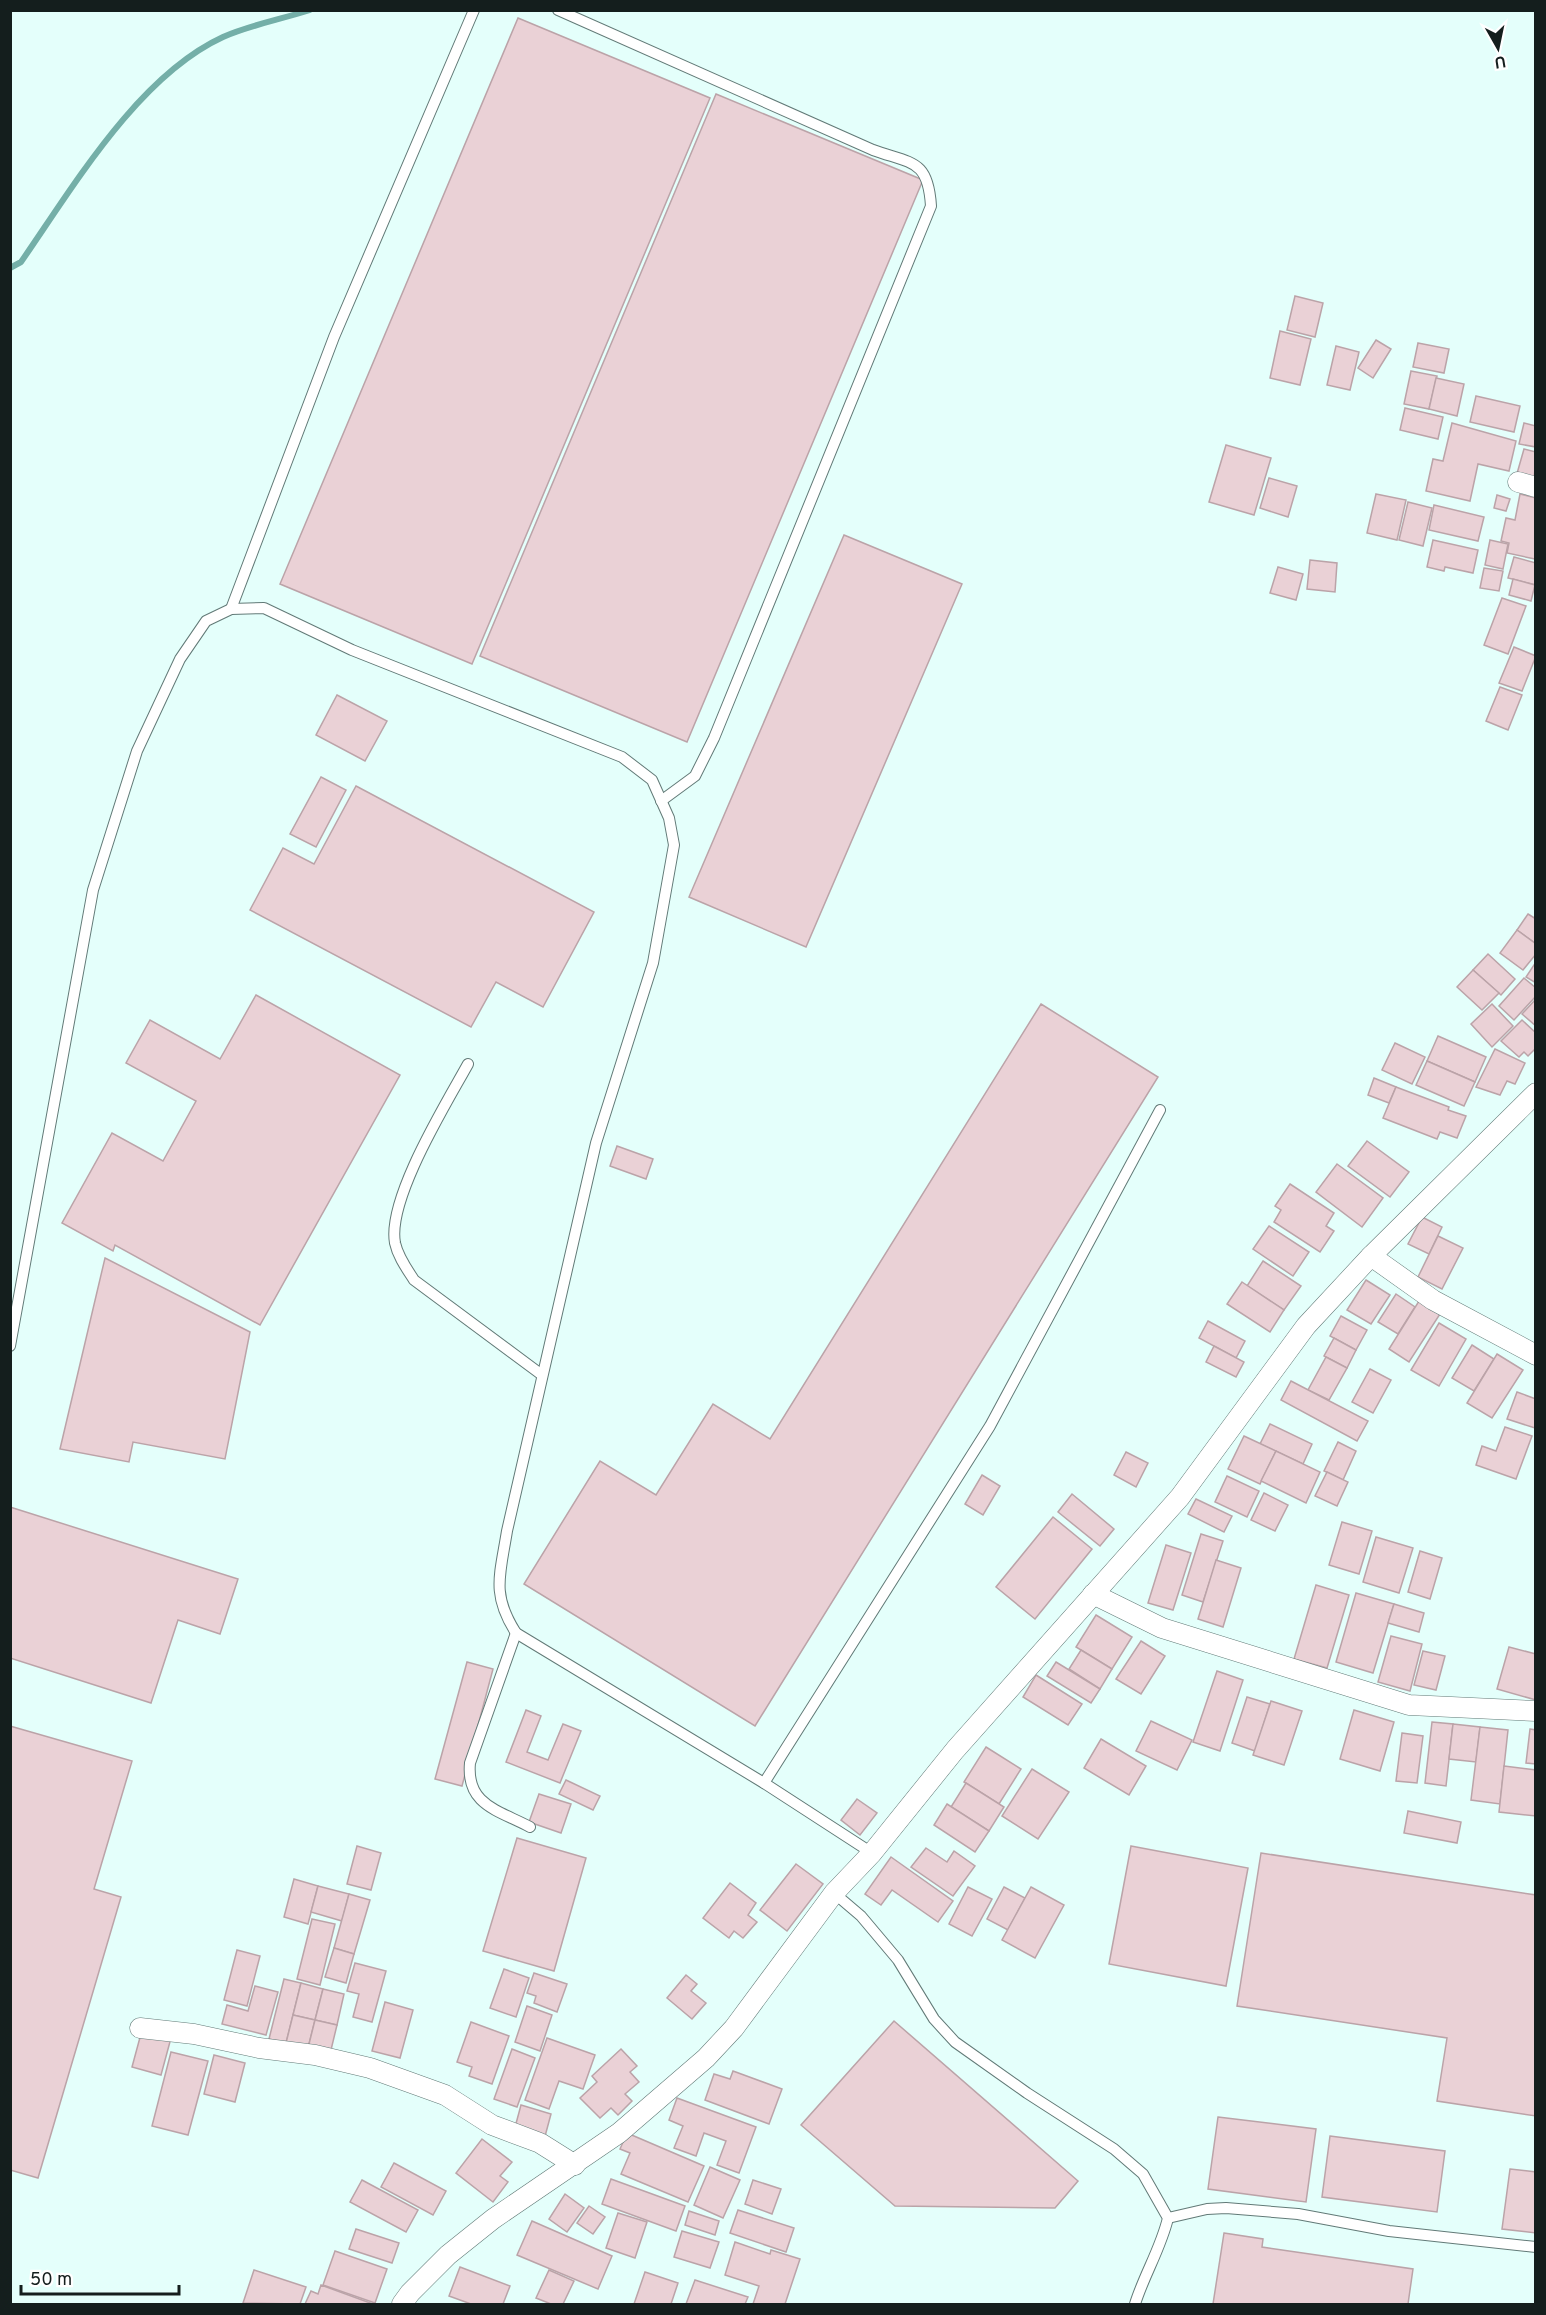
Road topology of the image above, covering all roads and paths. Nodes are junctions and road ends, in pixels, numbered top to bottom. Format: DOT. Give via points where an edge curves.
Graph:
graph roads {
  1 [pos="474,10"];
  2 [pos="558,10"];
  3 [pos="231,609"];
  4 [pos="661,801"];
  5 [pos="468,1064"];
  6 [pos="1536,1093"];
  7 [pos="1160,1110"];
  8 [pos="1371,1256"];
  9 [pos="10,1346"];
  10 [pos="1536,1355"];
  11 [pos="542,1376"];
  12 [pos="1093,1594"];
  13 [pos="516,1633"];
  14 [pos="1536,1711"];
  15 [pos="764,1783"];
  16 [pos="530,1827"];
  17 [pos="872,1853"];
  18 [pos="834,1893"];
  19 [pos="140,2028"];
  20 [pos="574,2165"];
  21 [pos="1168,2218"];
  22 [pos="1536,2247"];
  23 [pos="402,2304"];
  24 [pos="1135,2304"];
  1 -- 3 [label="lane" via="334,337"];
  2 -- 4 [label="lane" via="873,150 921,167 930,190 931,206 714,738 695,776"];
  3 -- 4 [label="lane" via="264,608 352,650 622,757 652,780"];
  3 -- 9 [label="lane" via="206,621 180,659 136,751 93,891"];
  4 -- 11 [label="lane" via="674,845 653,963 596,1143"];
  5 -- 11 [label="lane" via="406,1186 394,1222 395,1244 414,1280"];
  6 -- 8 [label="street"];
  7 -- 15 [label="lane" via="990,1426"];
  8 -- 10 [label="street" via="1433,1300"];
  8 -- 12 [label="street" via="1306,1326 1180,1497"];
  11 -- 13 [label="lane" via="498,1587 502,1612"];
  12 -- 14 [label="street" via="1162,1628 1409,1705"];
  12 -- 17 [label="street" via="955,1749"];
  13 -- 15 [label="lane"];
  13 -- 16 [label="lane" via="470,1763 469,1779 478,1800"];
  15 -- 17 [label="lane"];
  17 -- 18 [label="street"];
  18 -- 20 [label="street" via="734,2028 706,2058 619,2133"];
  18 -- 21 [label="lane" via="861,1916 898,1960 934,2019 955,2042 1114,2149 1143,2174"];
  19 -- 20 [label="street" via="315,2055 370,2068 445,2095 492,2125 540,2143"];
  20 -- 23 [label="street" via="493,2219 448,2256"];
  21 -- 22 [label="lane" via="1226,2208 1298,2214 1389,2231"];
  21 -- 24 [label="lane"];
}
